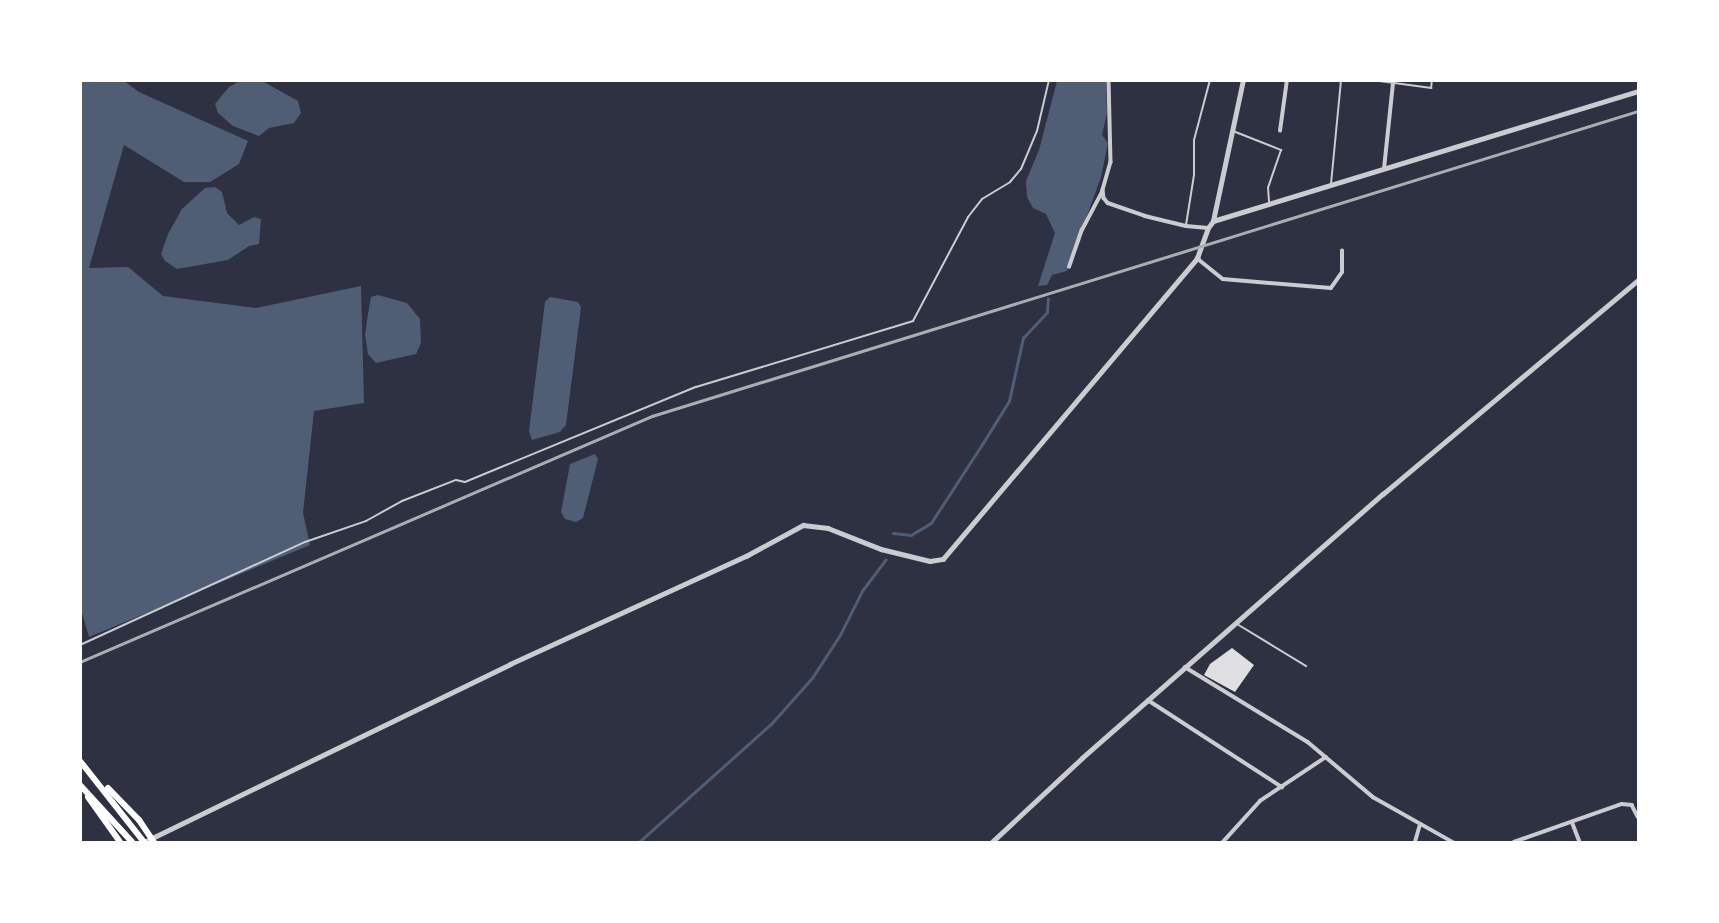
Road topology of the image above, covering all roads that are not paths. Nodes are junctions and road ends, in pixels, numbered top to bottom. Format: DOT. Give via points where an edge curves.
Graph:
graph roads {
  1 [pos="1049,80"];
  2 [pos="1109,80"];
  3 [pos="1210,80"];
  4 [pos="1243,80"];
  5 [pos="1287,80"];
  6 [pos="1341,80"];
  7 [pos="1372,80"];
  8 [pos="1432,80"];
  9 [pos="1393,83"];
  10 [pos="1639,91"];
  11 [pos="1233,131"];
  12 [pos="1280,131"];
  13 [pos="1384,169"];
  14 [pos="1331,185"];
  15 [pos="1103,190"];
  16 [pos="1269,204"];
  17 [pos="1213,221"];
  18 [pos="1186,226"];
  19 [pos="1208,228"];
  20 [pos="1342,251"];
  21 [pos="1198,258"];
  22 [pos="1069,267"];
  23 [pos="1639,280"];
  24 [pos="1236,623"];
  25 [pos="80,645"];
  26 [pos="1306,666"];
  27 [pos="1185,667"];
  28 [pos="1148,700"];
  29 [pos="1326,757"];
  30 [pos="80,761"];
  31 [pos="87,767"];
  32 [pos="80,786"];
  33 [pos="1282,787"];
  34 [pos="1639,817"];
  35 [pos="1573,824"];
  36 [pos="1420,825"];
  37 [pos="1524,841"];
  38 [pos="120,842"];
  39 [pos="132,842"];
  40 [pos="144,842"];
  41 [pos="155,842"];
  42 [pos="992,842"];
  43 [pos="1223,842"];
  44 [pos="1415,842"];
  45 [pos="1453,842"];
  46 [pos="1514,842"];
  47 [pos="1580,842"];
  1 -- 25 [label="lane" via="1037,131 1021,169 1010,182 982,199 968,217 913,321 696,387 465,482 456,480 402,501 366,521 305,542"];
  2 -- 15 [label="street" via="1111,162"];
  3 -- 18 [label="lane" via="1194,141"];
  4 -- 11 [label="street"];
  5 -- 12 [label="street"];
  6 -- 14 [label="lane"];
  7 -- 9 [label="lane"];
  8 -- 9 [label="lane" via="1431,88"];
  9 -- 13 [label="street"];
  10 -- 13 [label="street"];
  11 -- 16 [label="lane" via="1281,150 1268,187"];
  11 -- 17 [label="street"];
  13 -- 14 [label="street"];
  14 -- 16 [label="street"];
  15 -- 18 [label="street" via="1108,203"];
  15 -- 22 [label="street"];
  16 -- 17 [label="street"];
  17 -- 19 [label="street"];
  18 -- 19 [label="street"];
  19 -- 21 [label="street"];
  20 -- 21 [label="street" via="1342,272 1331,288 1223,279"];
  21 -- 40 [label="street" via="943,559 930,561 881,549 828,528 803,525"];
  23 -- 24 [label="street"];
  24 -- 26 [label="lane"];
  24 -- 27 [label="street"];
  27 -- 28 [label="street"];
  27 -- 29 [label="street"];
  28 -- 33 [label="street"];
  28 -- 42 [label="street"];
  29 -- 33 [label="street"];
  29 -- 36 [label="street" via="1354,785"];
  30 -- 31 [label="highway"];
  31 -- 40 [label="highway"];
  31 -- 41 [label="highway"];
  32 -- 38 [label="highway"];
  32 -- 39 [label="highway"];
  33 -- 43 [label="street" via="1260,801"];
  34 -- 35 [label="street" via="1627,804"];
  35 -- 37 [label="street"];
  35 -- 47 [label="street"];
  36 -- 44 [label="street"];
  36 -- 45 [label="street"];
  37 -- 46 [label="street"];
}
